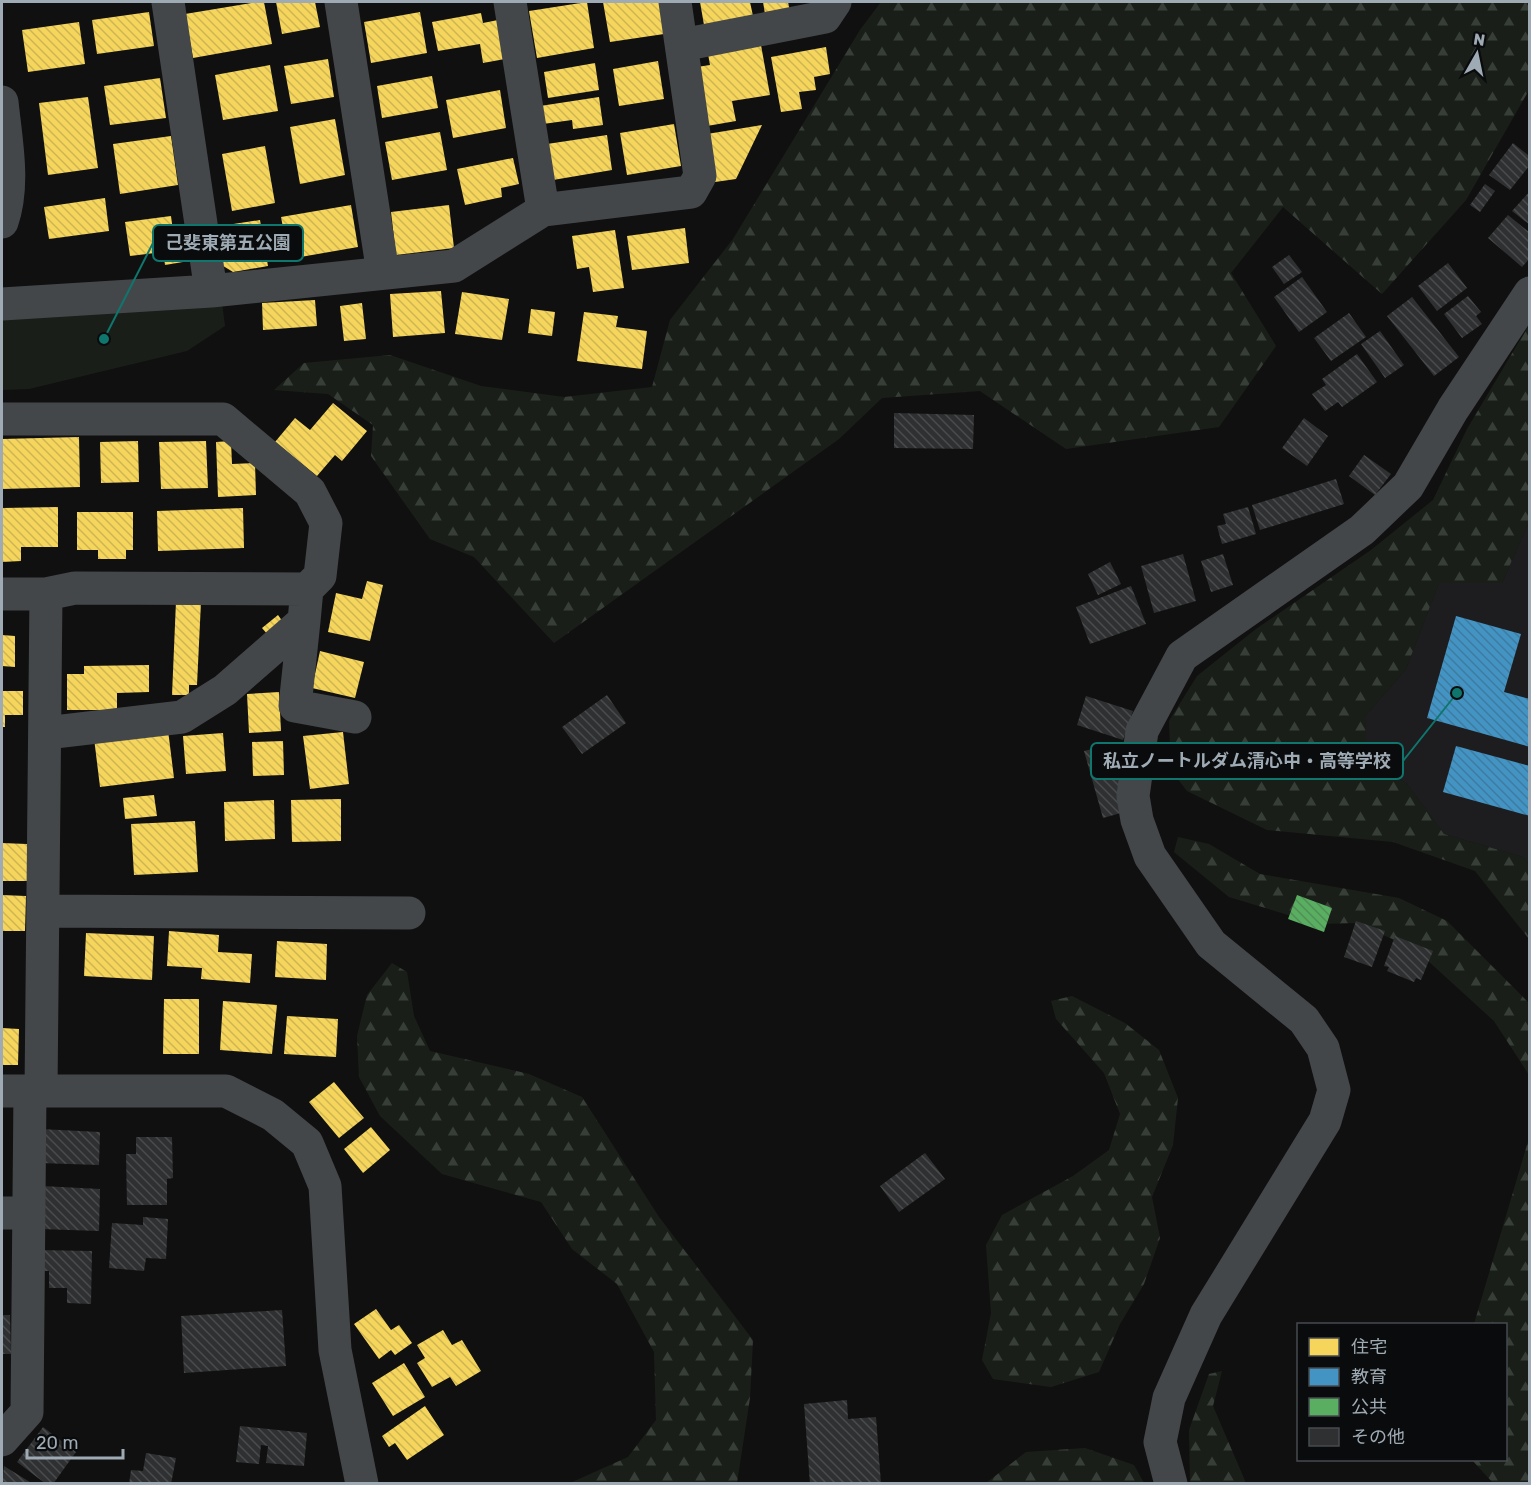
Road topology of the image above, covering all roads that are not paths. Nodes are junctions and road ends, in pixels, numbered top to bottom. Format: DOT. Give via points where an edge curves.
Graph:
graph roads {
  1 [pos="168,2"];
  2 [pos="341,2"];
  3 [pos="510,2"];
  4 [pos="675,2"];
  5 [pos="835,2"];
  6 [pos="682,45"];
  7 [pos="2,102"];
  8 [pos="543,210"];
  9 [pos="2,222"];
  10 [pos="383,273"];
  11 [pos="211,291"];
  12 [pos="1530,293"];
  13 [pos="2,304"];
  14 [pos="2,419"];
  15 [pos="306,589"];
  16 [pos="2,594"];
  17 [pos="46,594"];
  18 [pos="304,621"];
  19 [pos="355,717"];
  20 [pos="46,733"];
  21 [pos="44,911"];
  22 [pos="410,913"];
  23 [pos="24,1091"];
  24 [pos="15,1213"];
  25 [pos="2,1440"];
  26 [pos="362,1484"];
  27 [pos="1171,1484"];
  1 -- 11 [label="street"];
  2 -- 10 [label="street"];
  3 -- 8 [label="street"];
  4 -- 6 [label="street"];
  5 -- 6 [label="street" via="825,17"];
  6 -- 8 [label="street" via="700,176 691,192"];
  7 -- 9 [label="street" via="8,154 7,207"];
  8 -- 10 [label="street" via="454,267"];
  10 -- 11 [label="street"];
  11 -- 13 [label="street"];
  12 -- 27 [label="street" via="1453,409 1408,486 1362,530 1182,656 1142,731 1134,796 1137,820 1150,856 1211,944 1304,1020 1323,1048 1334,1090 1325,1121 1206,1316 1169,1398 1160,1442"];
  14 -- 15 [label="street" via="223,419 310,492 326,523 320,576"];
  15 -- 17 [label="street" via="75,588"];
  15 -- 18 [label="street"];
  16 -- 17 [label="street"];
  17 -- 20 [label="street"];
  18 -- 19 [label="street" via="295,706"];
  18 -- 20 [label="street" via="225,690 182,717"];
  20 -- 21 [label="street"];
  21 -- 22 [label="street"];
  21 -- 23 [label="street"];
  23 -- 24 [label="street"];
  23 -- 26 [label="street" via="226,1091 273,1114 307,1143 325,1186 335,1350"];
  24 -- 25 [label="street" via="27,1412"];
}
